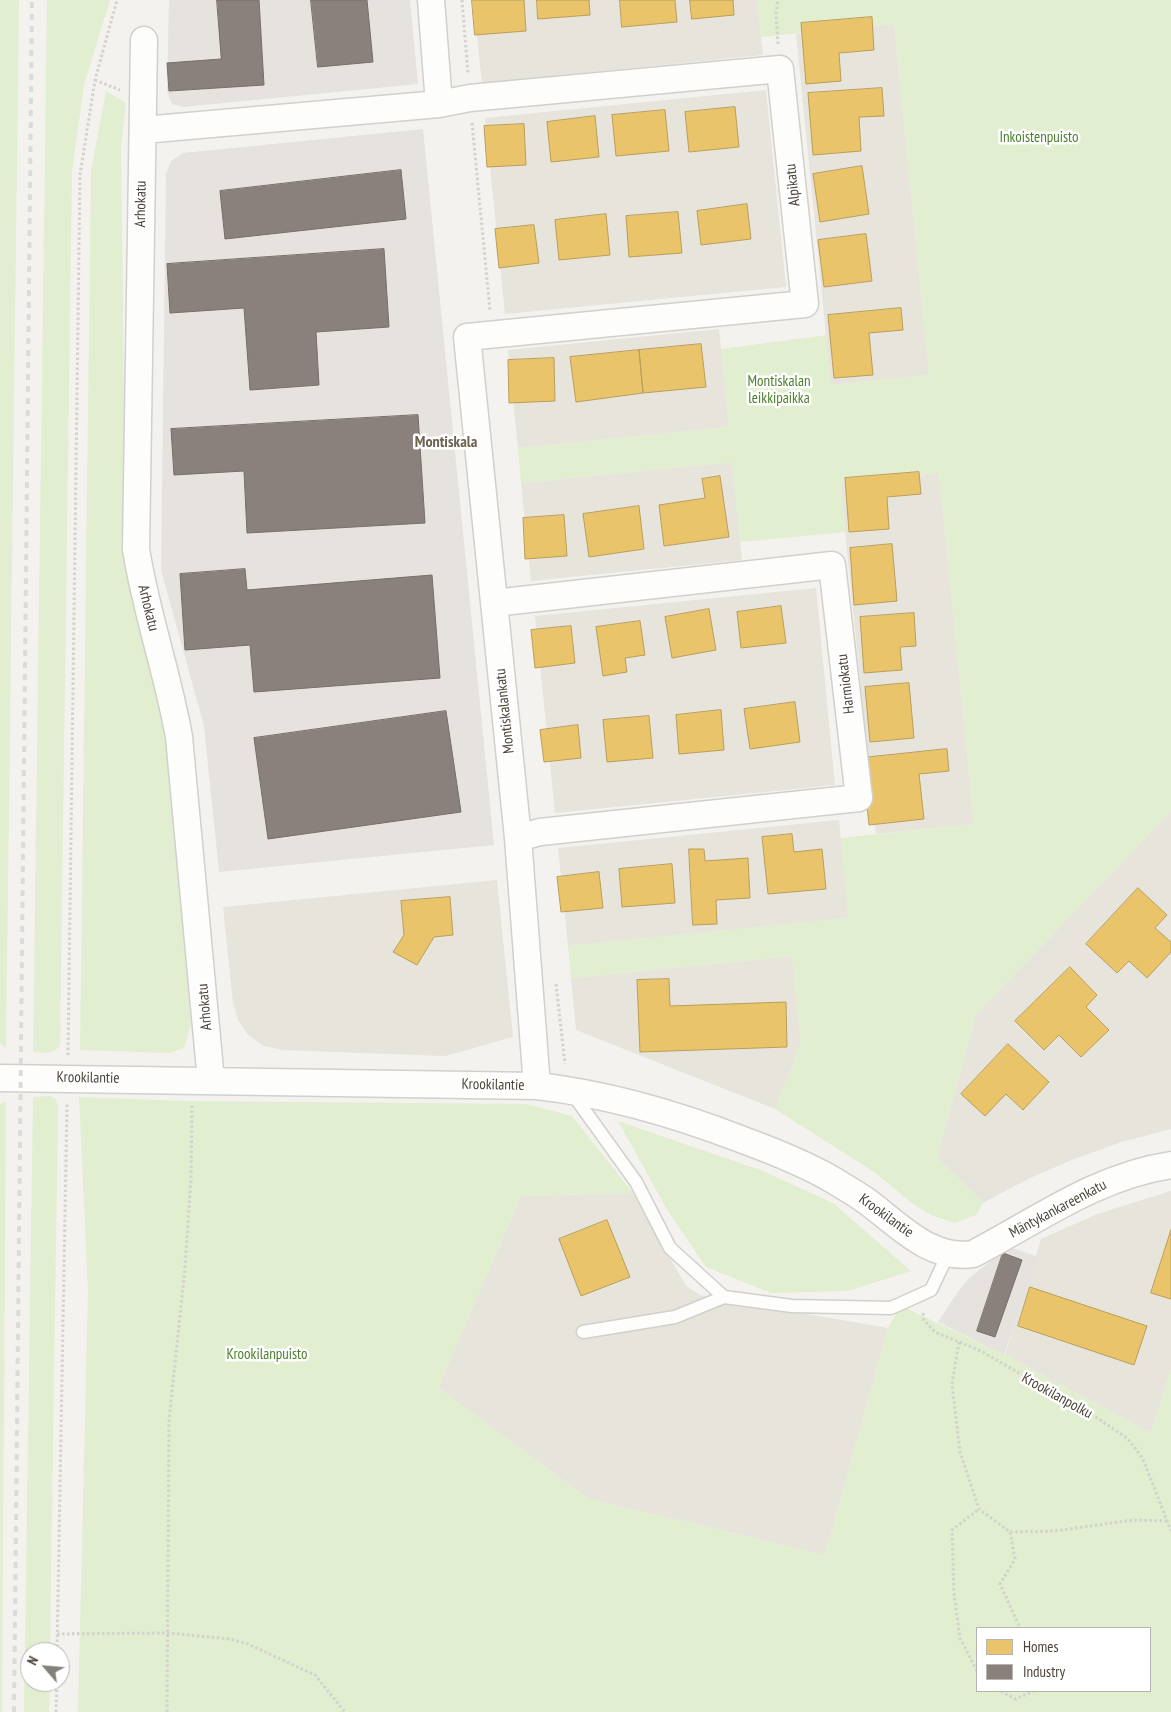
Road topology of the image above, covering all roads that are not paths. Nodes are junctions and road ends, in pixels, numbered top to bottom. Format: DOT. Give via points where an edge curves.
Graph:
graph roads {
  1 [pos="431,0"];
  2 [pos="144,40"];
  3 [pos="438,104"];
  4 [pos="143,130"];
  5 [pos="466,337"];
  6 [pos="494,603"];
  7 [pos="518,838"];
  8 [pos="0,1078"];
  9 [pos="202,1080"];
  10 [pos="537,1086"];
  11 [pos="570,1090"];
  12 [pos="1171,1165"];
  13 [pos="948,1254"];
  14 [pos="724,1297"];
  15 [pos="583,1332"];
  1 -- 3 [label="street"];
  2 -- 4 [label="street, Arhokatu"];
  3 -- 4 [label="street"];
  3 -- 5 [label="street, Alpikatu" via="470,98 780,69 805,304"];
  4 -- 9 [label="street, Arhokatu" via="136,549 143,592 172,695 179,737"];
  5 -- 6 [label="street, Montiskalankatu"];
  6 -- 7 [label="street, Montiskalankatu"];
  6 -- 7 [label="street, Harmiokatu" via="832,566 859,798 540,832"];
  7 -- 10 [label="street, Montiskalankatu"];
  8 -- 9 [label="street, Krookilantie"];
  9 -- 10 [label="street, Krookilantie"];
  10 -- 11 [label="street, Krookilantie"];
  11 -- 13 [label="street, Krookilantie" via="677,1115 787,1157 864,1199 923,1243"];
  11 -- 14 [label="lane" via="636,1182 670,1248"];
  12 -- 13 [label="street, Mäntykankareenkatu" via="1094,1188 973,1254"];
  13 -- 14 [label="lane" via="931,1290 891,1308 792,1306"];
  14 -- 15 [label="lane" via="675,1317"];
}
